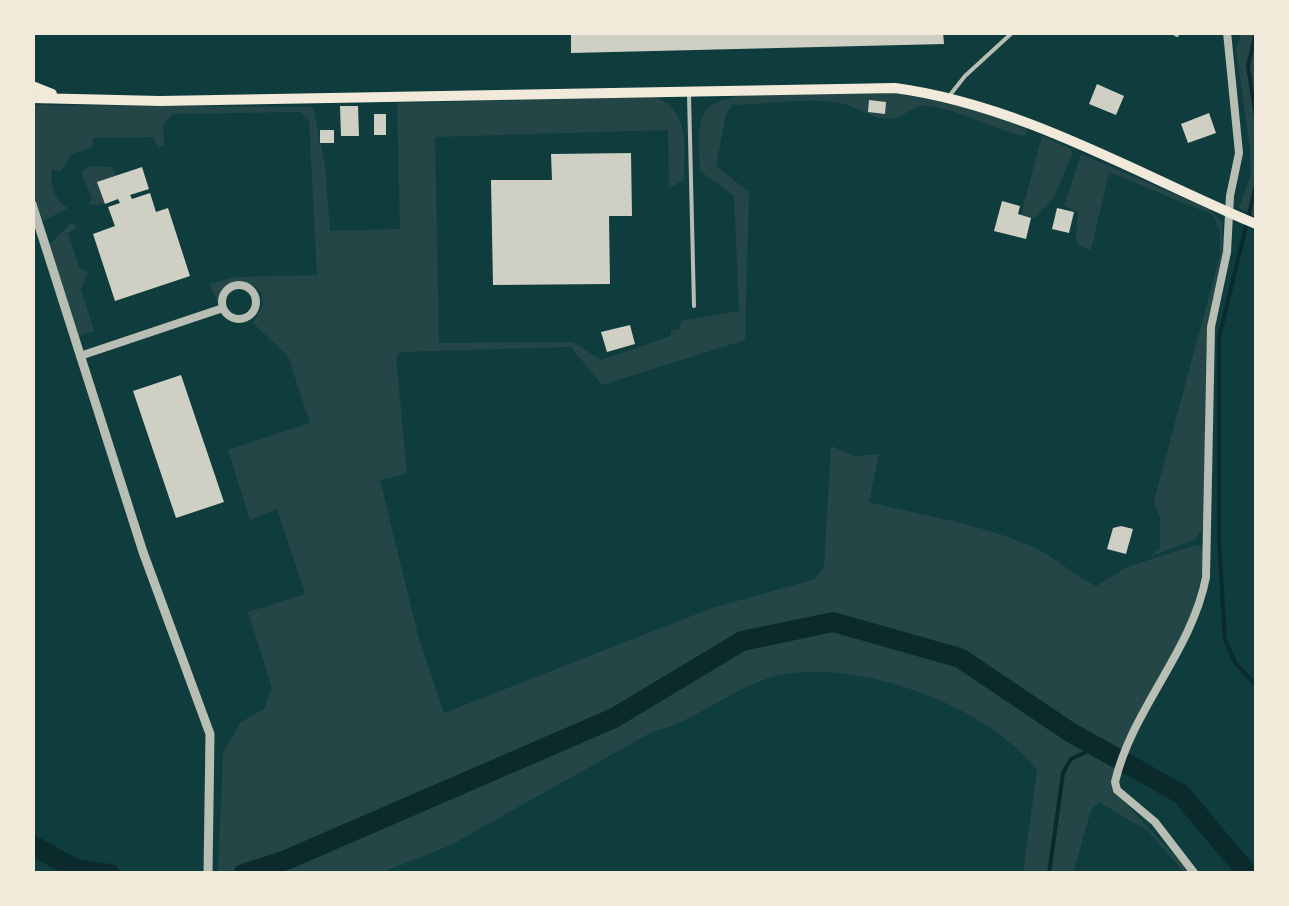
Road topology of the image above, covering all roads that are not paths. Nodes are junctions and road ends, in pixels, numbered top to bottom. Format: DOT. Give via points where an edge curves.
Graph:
graph roads {
  1 [pos="1013,32"];
  2 [pos="1226,32"];
  3 [pos="32,86"];
  4 [pos="688,90"];
  5 [pos="950,95"];
  6 [pos="58,96"];
  7 [pos="32,98"];
  8 [pos="32,204"];
  9 [pos="1234,214"];
  10 [pos="1254,224"];
  11 [pos="694,306"];
  12 [pos="222,308"];
  13 [pos="80,356"];
  14 [pos="208,874"];
  15 [pos="1195,874"];
  1 -- 5 [label="lane"];
  2 -- 9 [label="street" via="1239,135"];
  3 -- 6 [label="main road"];
  4 -- 5 [label="main road" via="862,87"];
  4 -- 6 [label="main road" via="160,101"];
  4 -- 11 [label="lane"];
  5 -- 9 [label="main road"];
  6 -- 7 [label="main road"];
  8 -- 13 [label="street"];
  9 -- 10 [label="main road"];
  9 -- 15 [label="street" via="1211,327 1202,602 1117,774 1118,790 1167,835"];
  12 -- 12 [label="street" via="234,319 244,318 253,312 255,297 249,288 233,286"];
  12 -- 13 [label="street"];
  13 -- 14 [label="street" via="142,552 210,734"];
}
